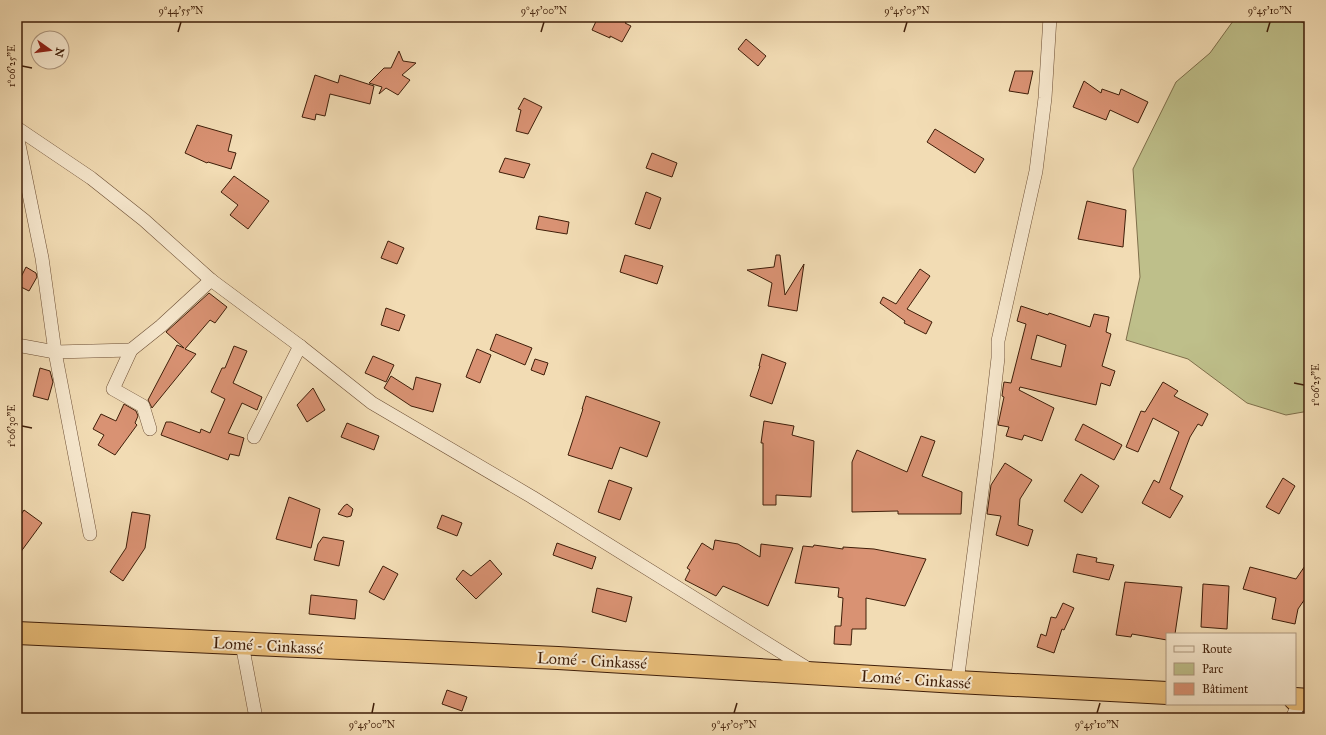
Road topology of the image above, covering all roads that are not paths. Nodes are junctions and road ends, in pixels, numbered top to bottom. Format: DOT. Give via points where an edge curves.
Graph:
graph roads {
  1 [pos="1050,17"];
  2 [pos="17,128"];
  3 [pos="17,135"];
  4 [pos="211,280"];
  5 [pos="17,345"];
  6 [pos="300,346"];
  7 [pos="131,350"];
  8 [pos="55,352"];
  9 [pos="150,429"];
  10 [pos="254,437"];
  11 [pos="90,534"];
  12 [pos="17,633"];
  13 [pos="242,644"];
  14 [pos="815,673"];
  15 [pos="957,682"];
  16 [pos="1166,693"];
  17 [pos="256,718"];
  1 -- 15 [label="street" via="1045,98 1036,171 998,341 987,453"];
  2 -- 4 [label="street" via="91,178 144,220"];
  3 -- 8 [label="street" via="42,258"];
  4 -- 6 [label="street"];
  4 -- 7 [label="street"];
  5 -- 8 [label="street"];
  6 -- 10 [label="street"];
  6 -- 14 [label="street" via="372,403 532,497"];
  7 -- 8 [label="street"];
  7 -- 9 [label="street" via="113,389 143,406"];
  8 -- 11 [label="street"];
  12 -- 13 [label="highway, Lomé - Cinkassé"];
  13 -- 14 [label="highway, Lomé - Cinkassé"];
  13 -- 17 [label="street"];
  14 -- 15 [label="highway, Lomé - Cinkassé"];
  15 -- 16 [label="highway, Lomé - Cinkassé"];
}
